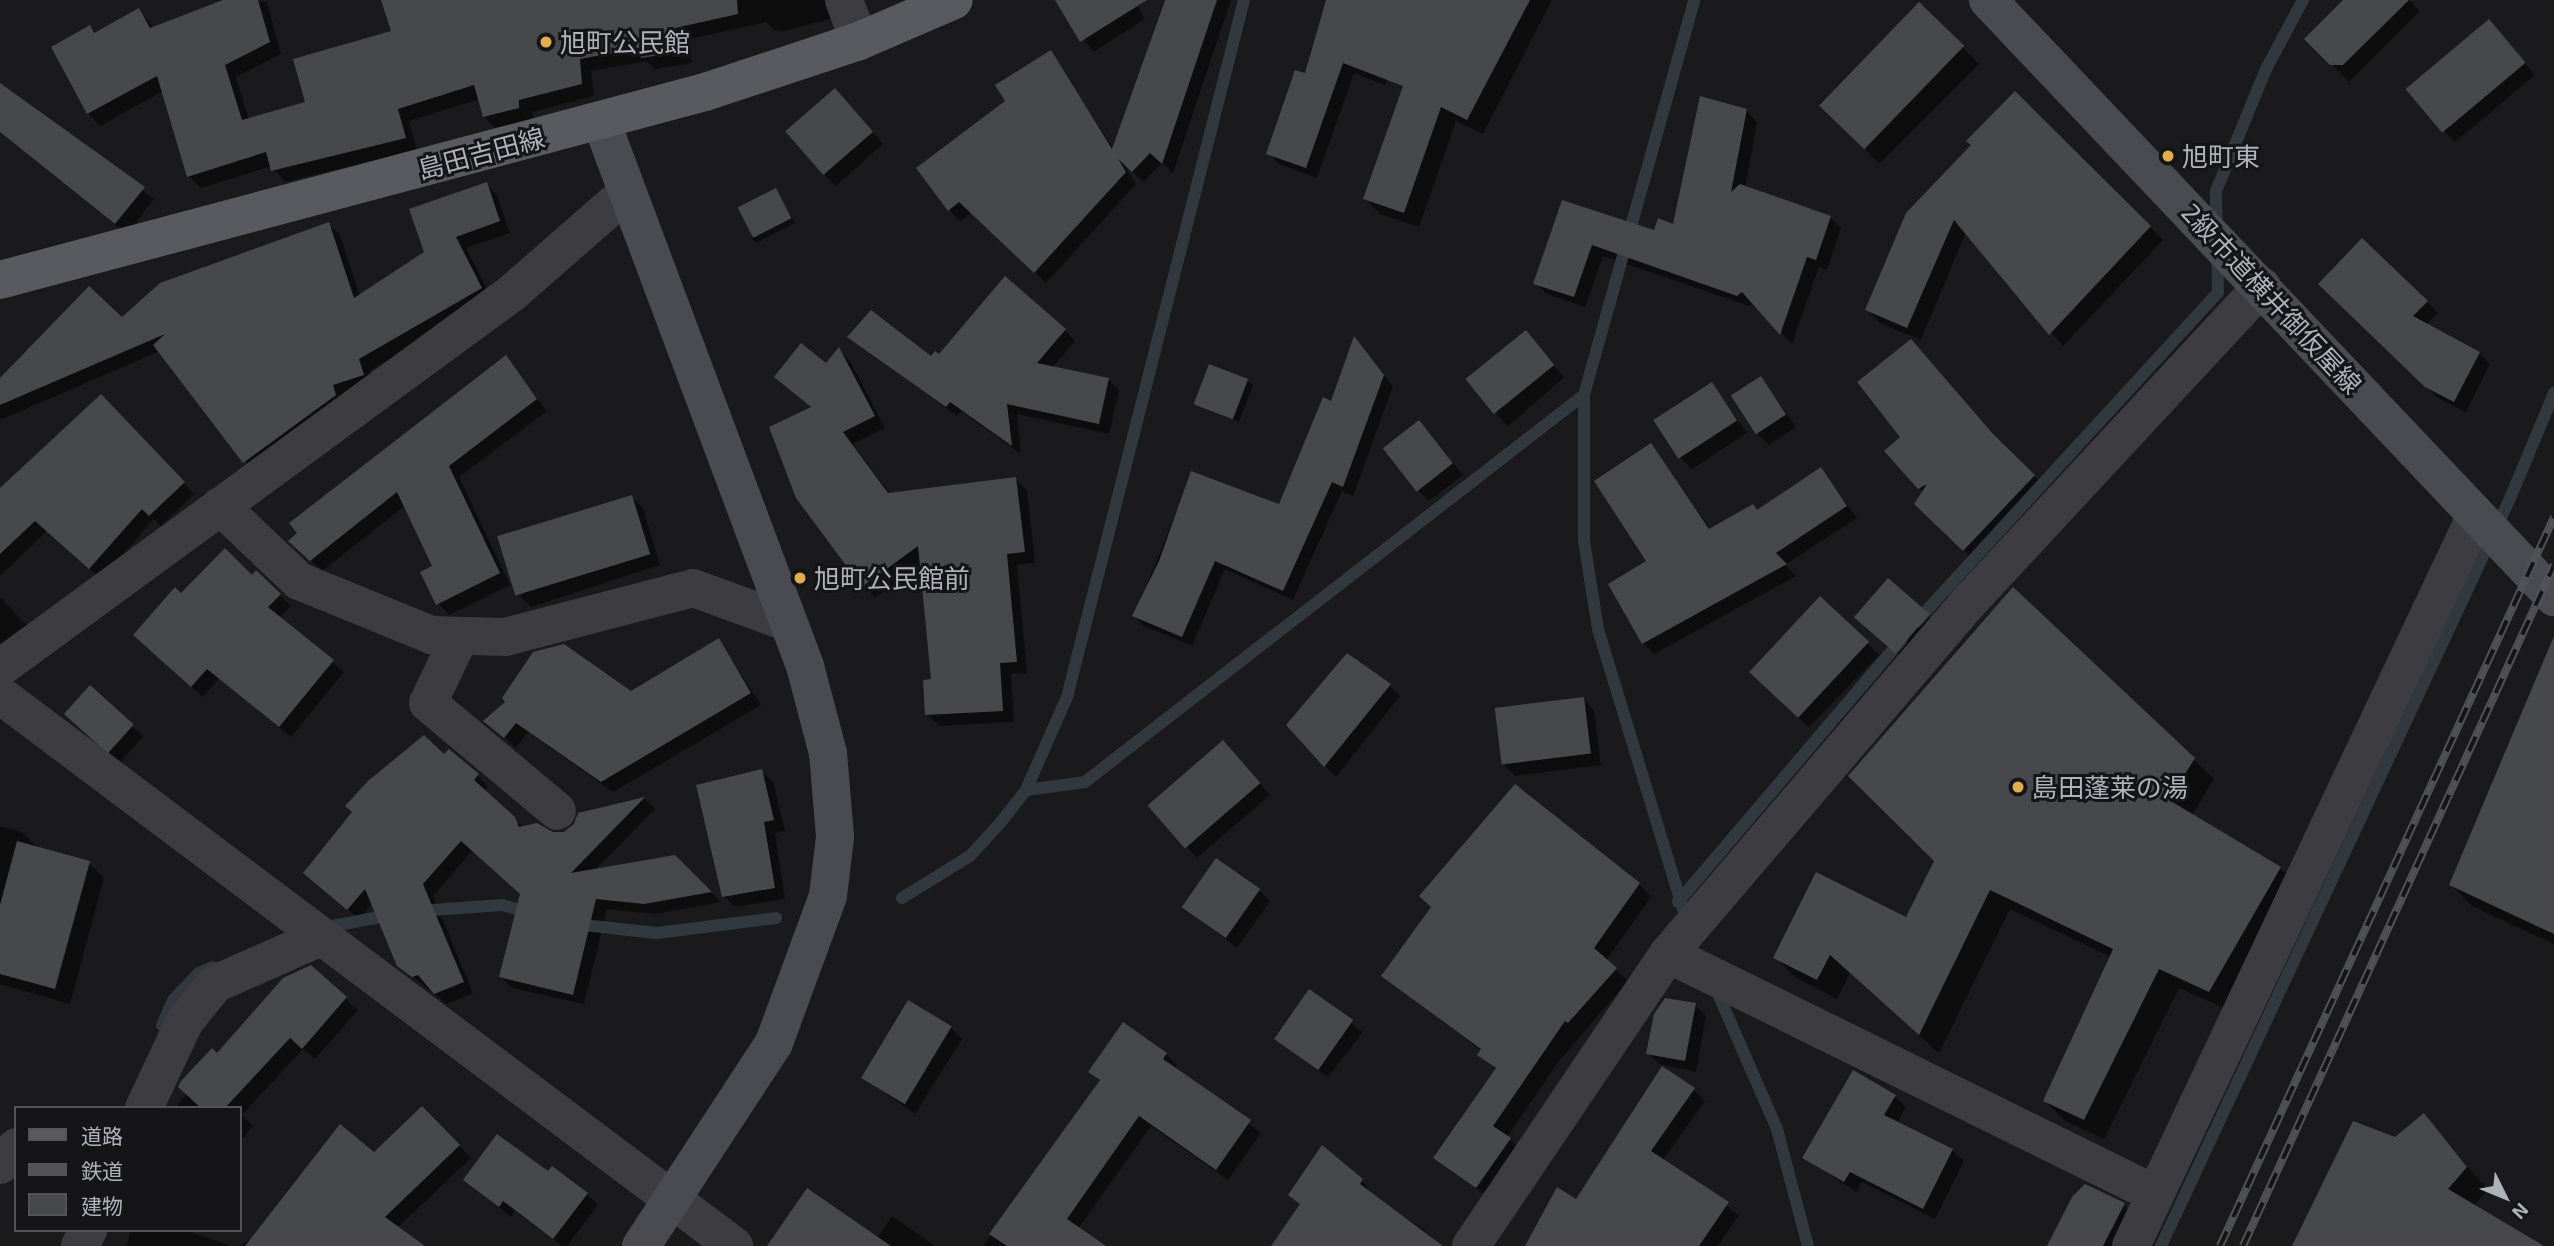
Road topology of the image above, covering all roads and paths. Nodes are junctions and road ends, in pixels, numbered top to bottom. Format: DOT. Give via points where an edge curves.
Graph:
graph roads {
  1 [pos="844,0"];
  2 [pos="954,0"];
  3 [pos="1988,0"];
  4 [pos="859,41"];
  5 [pos="601,121"];
  6 [pos="625,194"];
  7 [pos="0,280"];
  8 [pos="2262,286"];
  9 [pos="220,506"];
  10 [pos="2476,515"];
  11 [pos="2554,597"];
  12 [pos="789,623"];
  13 [pos="460,636"];
  14 [pos="0,668"];
  15 [pos="0,695"];
  16 [pos="557,811"];
  17 [pos="321,937"];
  18 [pos="1668,954"];
  19 [pos="145,1106"];
  20 [pos="0,1126"];
  21 [pos="14,1138"];
  22 [pos="14,1149"];
  23 [pos="0,1165"];
  24 [pos="2155,1194"];
  25 [pos="671,1202"];
  26 [pos="641,1246"];
  27 [pos="734,1246"];
  28 [pos="1471,1246"];
  29 [pos="2131,1246"];
  1 -- 4 [label="street"];
  2 -- 4 [label="main road, 島田吉田線"];
  3 -- 8 [label="street, 2級市道横井御仮屋線"];
  4 -- 5 [label="main road, 島田吉田線"];
  5 -- 6 [label="street"];
  5 -- 7 [label="main road, 島田吉田線"];
  6 -- 9 [label="street" via="512,293"];
  6 -- 12 [label="street"];
  8 -- 10 [label="street, 2級市道横井御仮屋線"];
  8 -- 18 [label="street" via="1966,605"];
  9 -- 13 [label="street" via="299,581 431,635"];
  9 -- 14 [label="street"];
  10 -- 11 [label="street, 2級市道横井御仮屋線"];
  10 -- 24 [label="street"];
  12 -- 13 [label="street" via="693,588 505,638"];
  12 -- 25 [label="street" via="828,753 835,837 828,897 774,1043"];
  13 -- 16 [label="street" via="428,703"];
  15 -- 17 [label="street"];
  17 -- 19 [label="street" via="215,984 185,1021"];
  17 -- 25 [label="street"];
  18 -- 24 [label="street"];
  18 -- 28 [label="street"];
  20 -- 21 [label="street"];
  22 -- 23 [label="street"];
  24 -- 29 [label="street"];
  25 -- 26 [label="street"];
  25 -- 27 [label="street"];
}
